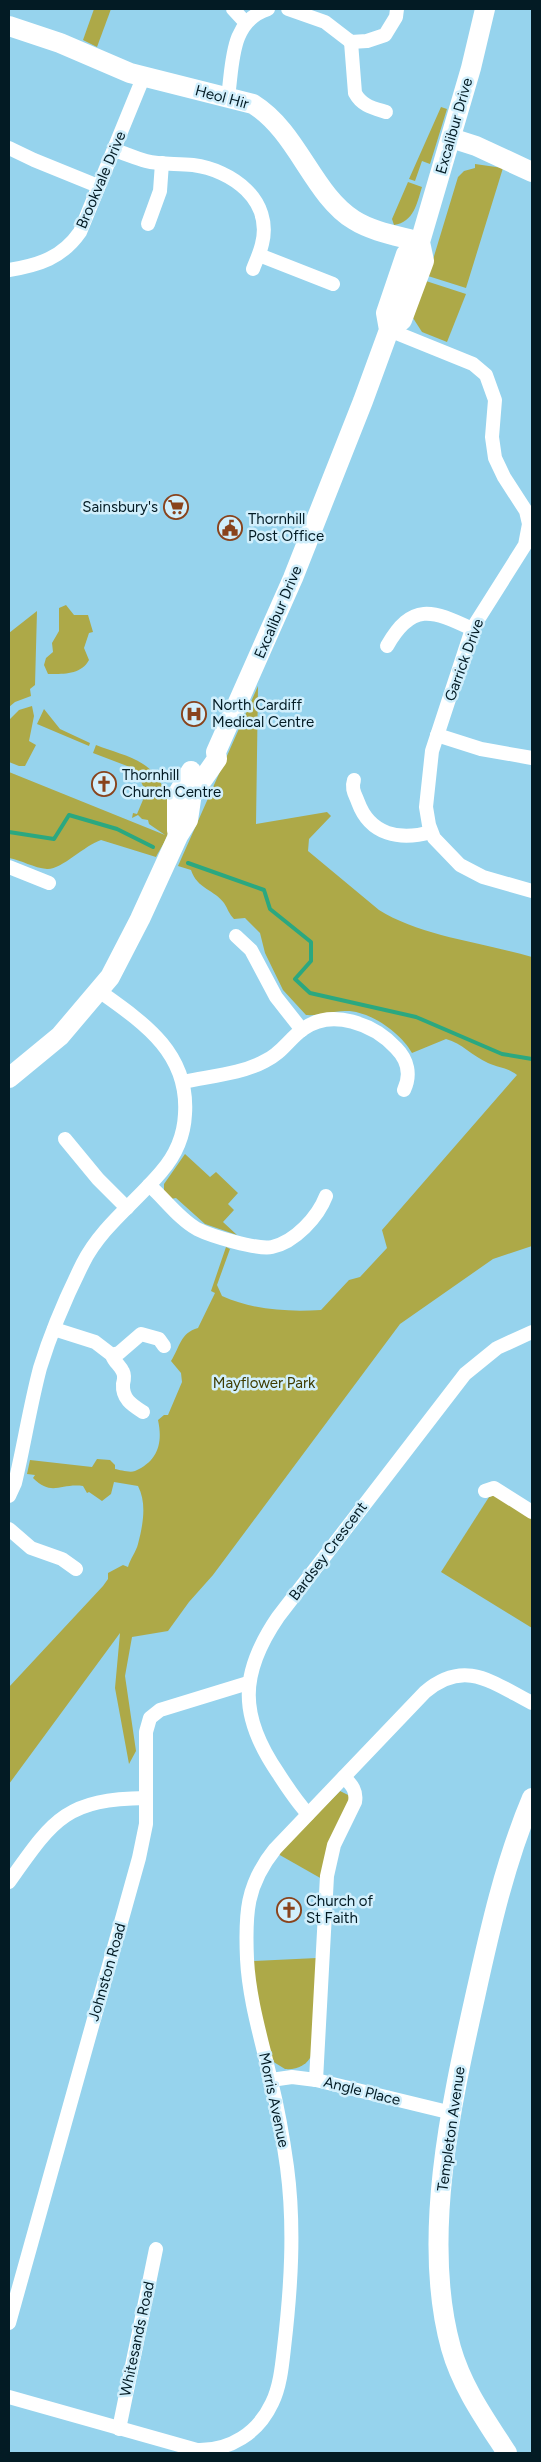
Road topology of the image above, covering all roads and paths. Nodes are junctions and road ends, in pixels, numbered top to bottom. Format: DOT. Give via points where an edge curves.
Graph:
graph roads {
  1 [pos="233,9"];
  2 [pos="268,9"];
  3 [pos="288,9"];
  4 [pos="397,9"];
  5 [pos="484,9"];
  6 [pos="245,22"];
  7 [pos="9,26"];
  8 [pos="351,42"];
  9 [pos="143,78"];
  10 [pos="228,97"];
  11 [pos="386,112"];
  12 [pos="449,146"];
  13 [pos="9,148"];
  14 [pos="114,150"];
  15 [pos="162,164"];
  16 [pos="532,172"];
  17 [pos="98,186"];
  18 [pos="148,224"];
  19 [pos="420,242"];
  20 [pos="259,255"];
  21 [pos="253,269"];
  22 [pos="9,270"];
  23 [pos="333,284"];
  24 [pos="389,330"];
  25 [pos="529,511"];
  26 [pos="472,629"];
  27 [pos="387,646"];
  28 [pos="438,734"];
  29 [pos="532,758"];
  30 [pos="354,780"];
  31 [pos="431,832"];
  32 [pos="9,867"];
  33 [pos="49,883"];
  34 [pos="532,891"];
  35 [pos="236,936"];
  36 [pos="100,991"];
  37 [pos="302,1030"];
  38 [pos="9,1078"];
  39 [pos="183,1082"];
  40 [pos="404,1090"];
  41 [pos="65,1139"];
  42 [pos="149,1185"];
  43 [pos="326,1196"];
  44 [pos="127,1208"];
  45 [pos="54,1329"];
  46 [pos="532,1332"];
  47 [pos="164,1346"];
  48 [pos="112,1355"];
  49 [pos="143,1412"];
  50 [pos="485,1491"];
  51 [pos="9,1496"];
  52 [pos="532,1512"];
  53 [pos="9,1529"];
  54 [pos="76,1569"];
  55 [pos="248,1683"];
  56 [pos="532,1703"];
  57 [pos="344,1777"];
  58 [pos="146,1798"];
  59 [pos="532,1798"];
  60 [pos="308,1814"];
  61 [pos="9,1882"];
  62 [pos="271,2080"];
  63 [pos="316,2080"];
  64 [pos="452,2113"];
  65 [pos="156,2249"];
  66 [pos="9,2323"];
  67 [pos="9,2397"];
  68 [pos="118,2429"];
  69 [pos="507,2453"];
  1 -- 6 [label="street"];
  2 -- 6 [label="street"];
  3 -- 8 [label="street" via="325,22"];
  4 -- 8 [label="street" via="385,35"];
  5 -- 12 [label="street, Excalibur Drive"];
  6 -- 10 [label="street" via="237,38"];
  7 -- 9 [label="street, Heol Hir" via="60,43"];
  8 -- 11 [label="street" via="355,93 366,106"];
  9 -- 10 [label="street, Heol Hir"];
  9 -- 14 [label="street, Brookvale Drive"];
  10 -- 19 [label="street, Heol Hir" via="253,104 272,119 346,214 362,224"];
  12 -- 16 [label="street" via="488,152"];
  12 -- 19 [label="street, Excalibur Drive"];
  13 -- 17 [label="street"];
  14 -- 15 [label="street"];
  14 -- 17 [label="street, Brookvale Drive"];
  15 -- 18 [label="street" via="160,191"];
  15 -- 20 [label="street" via="211,169 247,189 258,204 264,222"];
  17 -- 22 [label="street, Brookvale Drive" via="80,232 65,250 42,263"];
  19 -- 24 [label="street, Excalibur Drive" via="406,254 386,313"];
  20 -- 21 [label="street"];
  20 -- 23 [label="street"];
  24 -- 25 [label="street, Garrick Drive" via="473,364 486,375 495,400 492,437 495,458 504,477"];
  24 -- 36 [label="street, Excalibur Drive" via="303,555 216,752 217,759 203,779 184,781 177,795 178,836 121,958"];
  25 -- 26 [label="street, Garrick Drive" via="525,545"];
  26 -- 27 [label="street" via="439,615 420,613 403,622"];
  26 -- 28 [label="street, Garrick Drive"];
  28 -- 29 [label="street" via="481,749"];
  28 -- 31 [label="street, Garrick Drive" via="428,770 427,818"];
  30 -- 31 [label="street" via="352,787 359,806 378,830 406,837"];
  31 -- 34 [label="street, Garrick Drive" via="450,857 470,872"];
  32 -- 33 [label="street"];
  35 -- 37 [label="street" via="252,950 276,998"];
  36 -- 38 [label="street, Excalibur Drive" via="48,1047"];
  36 -- 39 [label="street" via="159,1040 174,1061"];
  37 -- 39 [label="street" via="274,1056 260,1064"];
  37 -- 40 [label="street" via="318,1022 351,1020 374,1031 396,1048 403,1058 409,1077"];
  39 -- 42 [label="street" via="186,1110 182,1135 173,1155"];
  41 -- 44 [label="street"];
  42 -- 43 [label="street" via="199,1230 265,1248 282,1242 306,1226"];
  42 -- 44 [label="street"];
  44 -- 45 [label="street" via="93,1245"];
  45 -- 48 [label="street" via="95,1342"];
  45 -- 51 [label="street" via="40,1369 19,1467"];
  46 -- 55 [label="street, Bardsey Crescent" via="483,1357 446,1396 278,1617 260,1646"];
  47 -- 48 [label="street" via="159,1339 141,1334 120,1353"];
  48 -- 49 [label="street" via="122,1369 124,1396"];
  50 -- 52 [label="street" via="494,1488"];
  53 -- 54 [label="street" via="31,1548 62,1558"];
  55 -- 58 [label="street, Johnston Road" via="160,1710 150,1718 146,1732"];
  55 -- 60 [label="street, Bardsey Crescent" via="251,1720 260,1744"];
  56 -- 57 [label="street, Morris Avenue" via="474,1676 450,1676 426,1692"];
  57 -- 60 [label="street, Morris Avenue"];
  57 -- 63 [label="street" via="356,1796 334,1845 327,1876"];
  58 -- 61 [label="street" via="94,1803 65,1815 46,1830"];
  58 -- 66 [label="street, Johnston Road" via="146,1824 139,1858"];
  59 -- 64 [label="street, Templeton Avenue" via="515,1840 494,1915"];
  60 -- 62 [label="street, Morris Avenue" via="268,1857 257,1873 249,1896 246,1932 250,1985"];
  62 -- 63 [label="street, Angle Place" via="284,2077"];
  62 -- 68 [label="street, Morris Avenue" via="287,2168 291,2217 288,2318 272,2404 251,2432 216,2449 183,2448"];
  63 -- 64 [label="street, Angle Place"];
  64 -- 69 [label="street, Templeton Avenue" via="440,2214 442,2304 450,2347 465,2387"];
  65 -- 68 [label="street, Whitesands Road"];
  67 -- 68 [label="street, Morris Avenue"];
}
